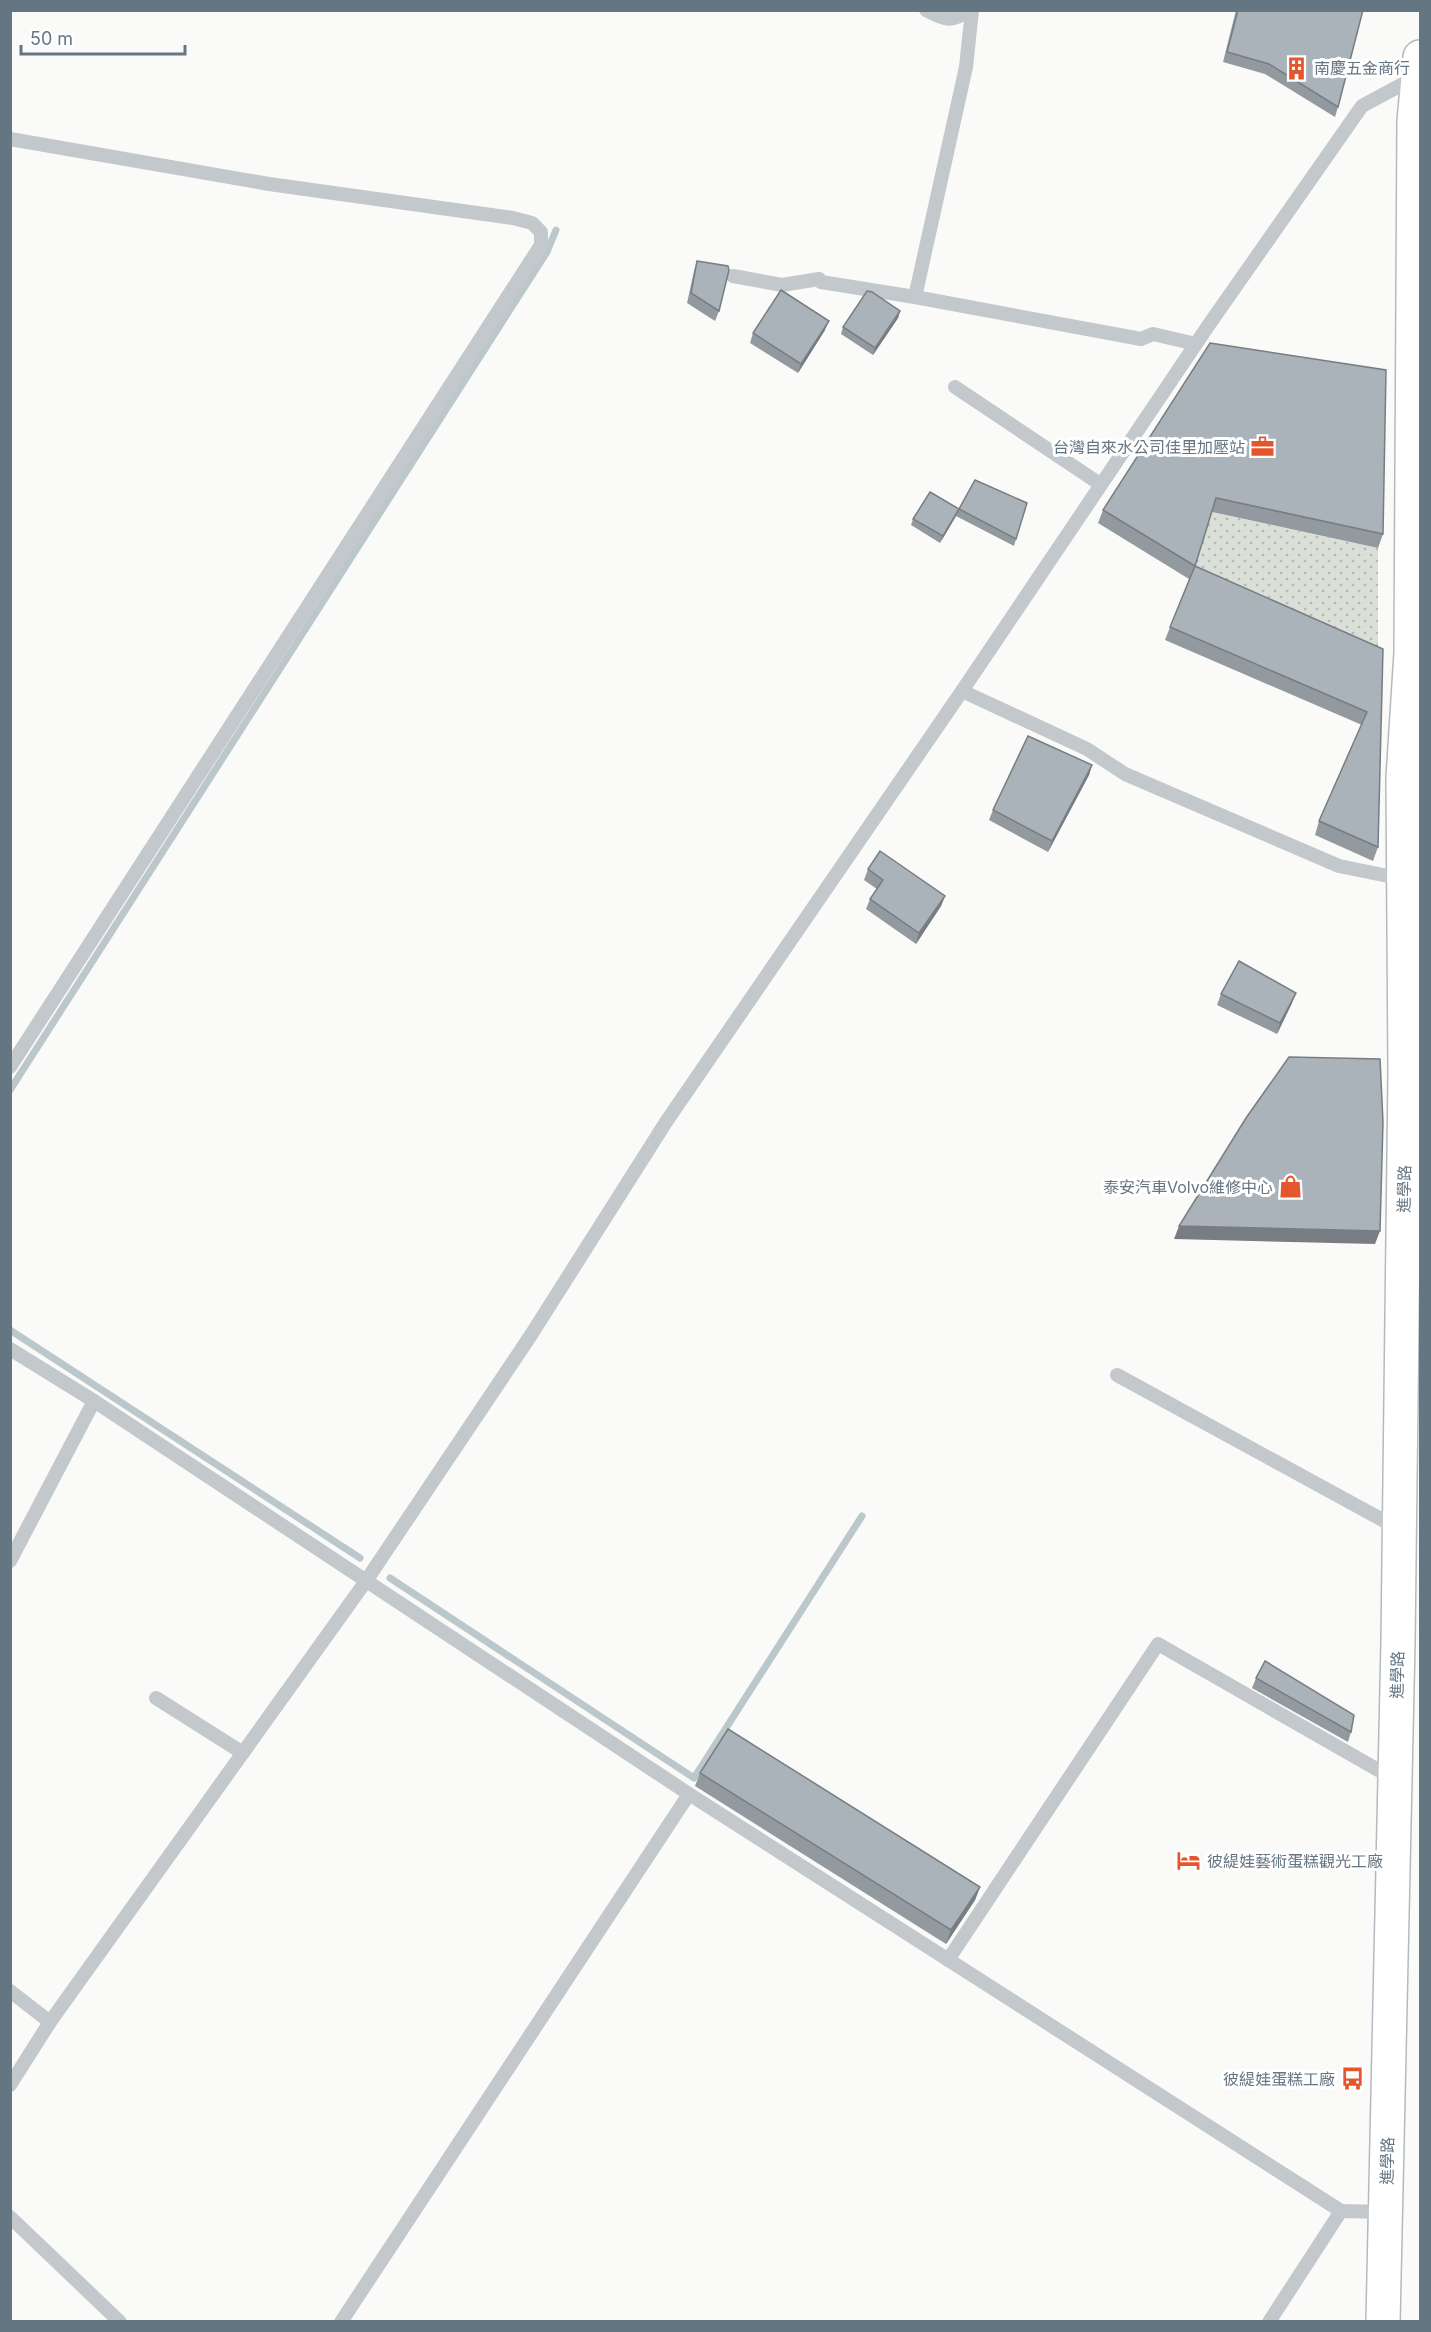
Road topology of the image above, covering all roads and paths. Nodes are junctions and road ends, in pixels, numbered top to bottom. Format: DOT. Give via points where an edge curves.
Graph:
graph roads {
  1 [pos="926,10"];
  2 [pos="970,10"];
  3 [pos="1419,66"];
  4 [pos="10,139"];
  5 [pos="733,276"];
  6 [pos="915,297"];
  7 [pos="1196,344"];
  8 [pos="955,387"];
  9 [pos="1100,484"];
  10 [pos="1416,653"];
  11 [pos="962,691"];
  12 [pos="1412,781"];
  13 [pos="1403,879"];
  14 [pos="10,1066"];
  15 [pos="10,1349"];
  16 [pos="1118,1375"];
  17 [pos="94,1401"];
  18 [pos="1399,1529"];
  19 [pos="10,1561"];
  20 [pos="366,1581"];
  21 [pos="156,1698"];
  22 [pos="243,1753"];
  23 [pos="1395,1779"];
  24 [pos="689,1794"];
  25 [pos="948,1960"];
  26 [pos="10,1991"];
  27 [pos="50,2022"];
  28 [pos="10,2085"];
  29 [pos="1341,2211"];
  30 [pos="1386,2212"];
  31 [pos="10,2217"];
  32 [pos="120,2322"];
  33 [pos="341,2322"];
  34 [pos="1269,2322"];
  35 [pos="1383,2322"];
  1 -- 2 [label="lane" via="953,20"];
  2 -- 6 [label="lane" via="966,67"];
  3 -- 7 [label="lane" via="1362,106"];
  3 -- 10 [label="main road, 進學路" via="1414,155"];
  4 -- 14 [label="lane" via="268,184 513,218 532,223 541,232 541,245"];
  5 -- 6 [label="lane" via="782,285 819,279"];
  6 -- 7 [label="lane" via="1141,339 1153,334"];
  7 -- 9 [label="lane"];
  8 -- 9 [label="lane"];
  9 -- 11 [label="lane"];
  10 -- 12 [label="main road, 進學路"];
  11 -- 13 [label="lane" via="1087,749 1125,774 1339,866"];
  11 -- 20 [label="lane" via="666,1122 531,1335"];
  12 -- 13 [label="main road, 進學路"];
  13 -- 18 [label="main road, 進學路" via="1406,1074"];
  15 -- 17 [label="lane"];
  16 -- 18 [label="lane"];
  17 -- 19 [label="lane"];
  17 -- 20 [label="lane"];
  18 -- 23 [label="main road, 進學路"];
  20 -- 22 [label="lane"];
  20 -- 24 [label="lane"];
  21 -- 22 [label="lane"];
  22 -- 27 [label="lane"];
  23 -- 25 [label="lane" via="1158,1644"];
  23 -- 30 [label="main road, 進學路"];
  24 -- 25 [label="lane"];
  24 -- 33 [label="lane"];
  25 -- 29 [label="lane"];
  26 -- 27 [label="lane"];
  27 -- 28 [label="lane"];
  29 -- 30 [label="lane"];
  29 -- 34 [label="lane"];
  30 -- 35 [label="main road, 進學路"];
  31 -- 32 [label="lane"];
}
